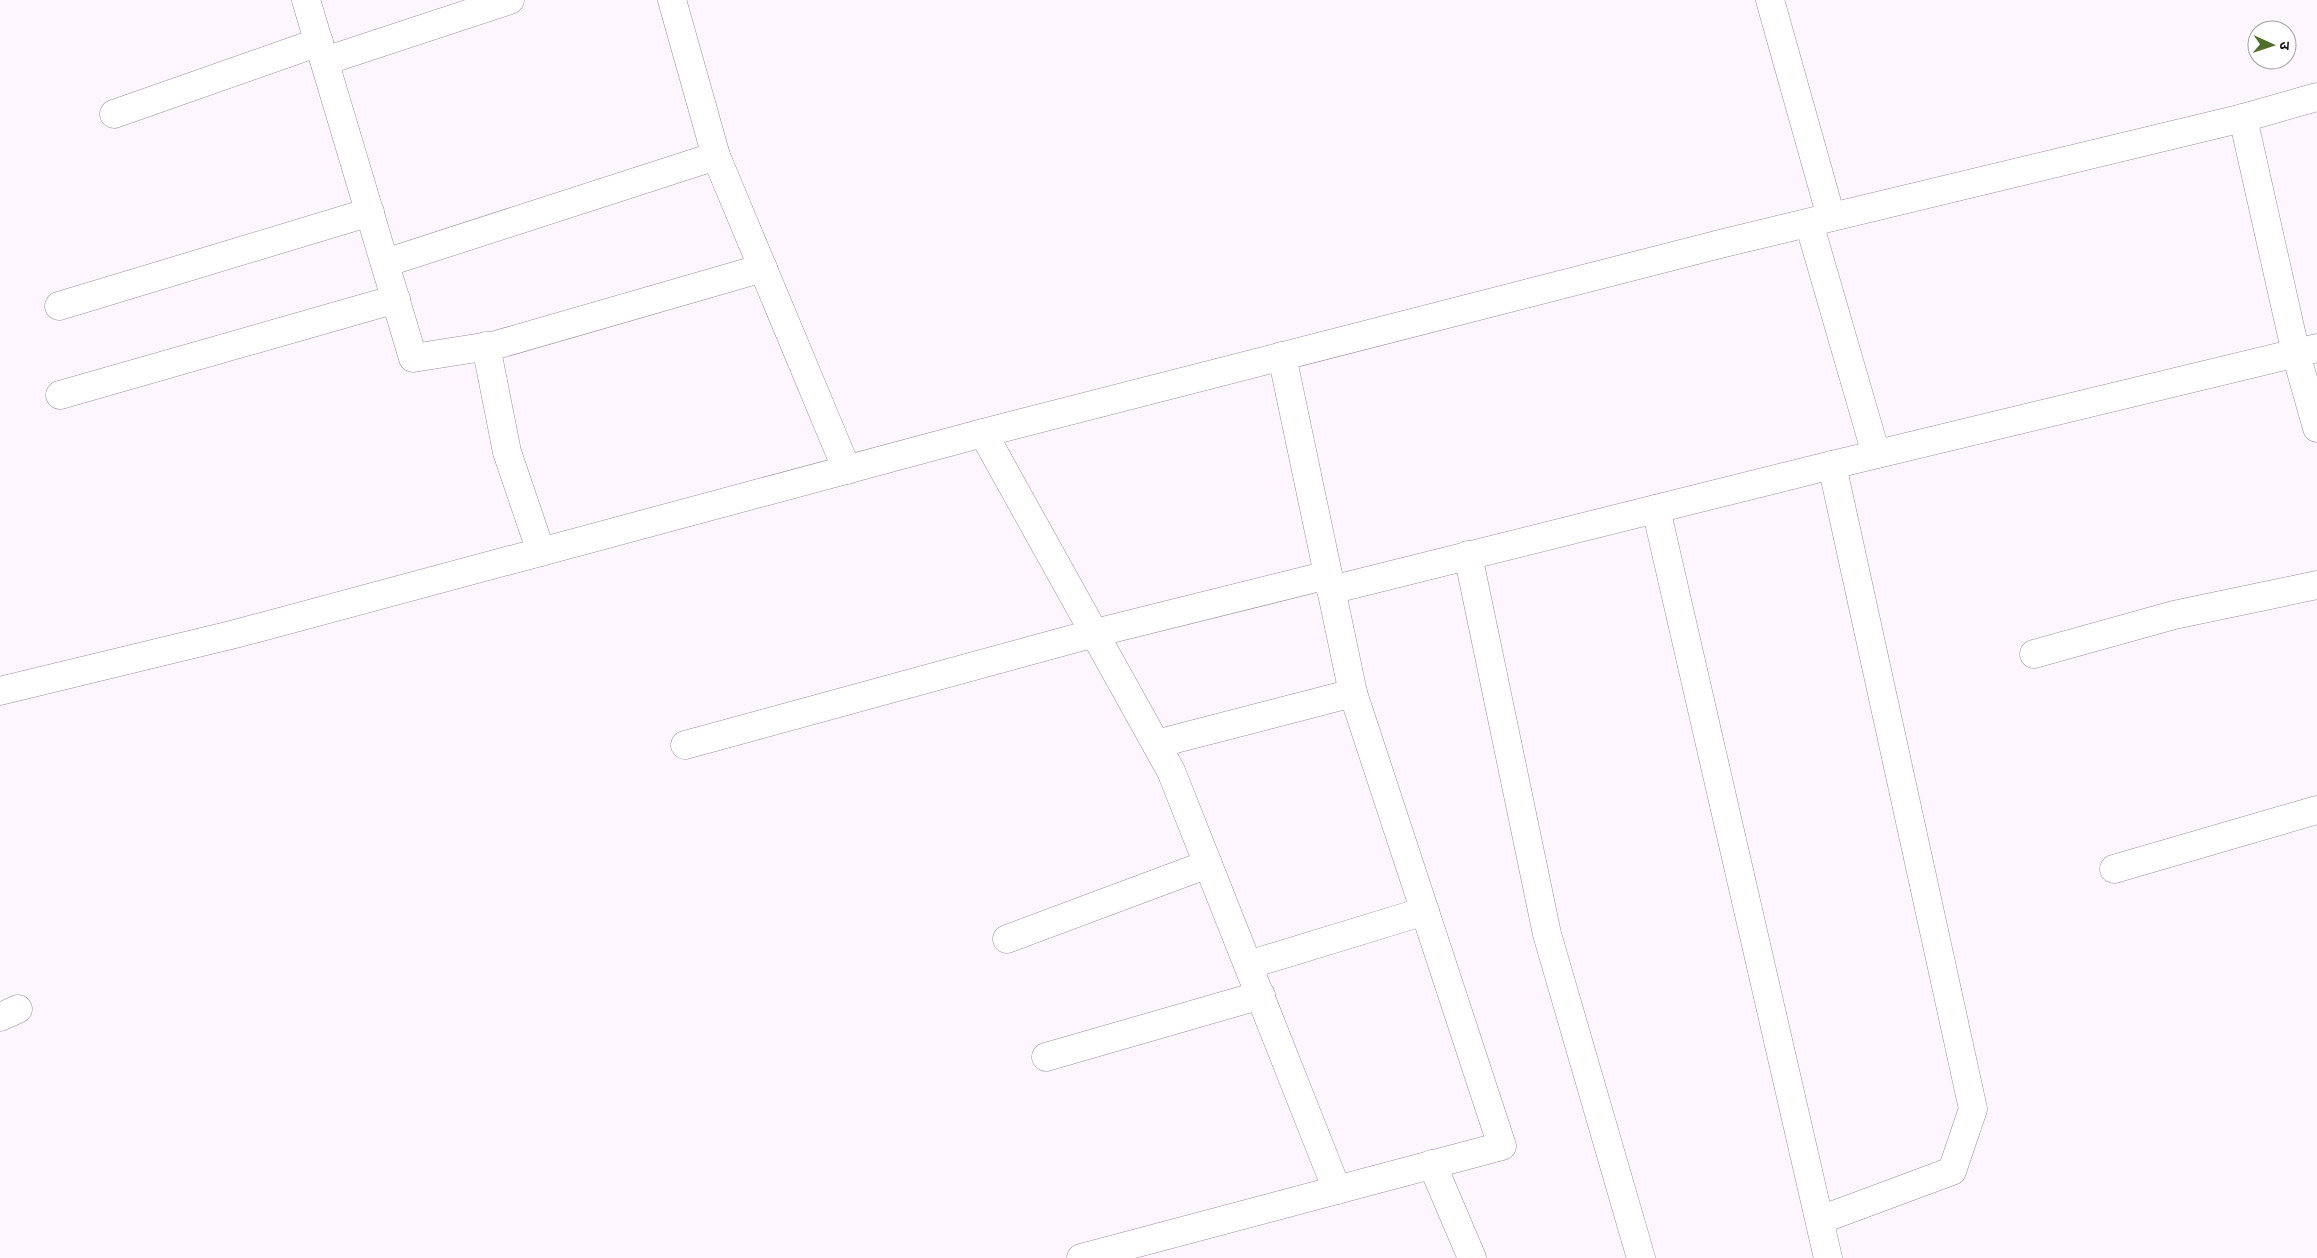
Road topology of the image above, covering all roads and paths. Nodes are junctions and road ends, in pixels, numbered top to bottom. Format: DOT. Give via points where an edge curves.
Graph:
graph roads {
  1 [pos="306,0"];
  2 [pos="510,0"];
  3 [pos="672,0"];
  4 [pos="1770,0"];
  5 [pos="322,51"];
  6 [pos="2317,97"];
  7 [pos="114,114"];
  8 [pos="2243,118"];
  9 [pos="716,156"];
  10 [pos="370,212"];
  11 [pos="1820,220"];
  12 [pos="385,263"];
  13 [pos="763,268"];
  14 [pos="396,299"];
  15 [pos="59,306"];
  16 [pos="486,346"];
  17 [pos="2306,351"];
  18 [pos="1282,356"];
  19 [pos="60,395"];
  20 [pos="2317,428"];
  21 [pos="983,434"];
  22 [pos="1876,454"];
  23 [pos="1832,465"];
  24 [pos="847,470"];
  25 [pos="1656,509"];
  26 [pos="541,552"];
  27 [pos="1468,555"];
  28 [pos="1329,582"];
  29 [pos="2317,585"];
  30 [pos="1095,633"];
  31 [pos="2034,654"];
  32 [pos="0,690"];
  33 [pos="1353,693"];
  34 [pos="1156,744"];
  35 [pos="685,745"];
  36 [pos="2317,810"];
  37 [pos="1208,864"];
  38 [pos="2114,868"];
  39 [pos="1425,911"];
  40 [pos="1007,939"];
  41 [pos="1248,966"];
  42 [pos="1260,995"];
  43 [pos="1046,1057"];
  44 [pos="1432,1164"];
  45 [pos="1337,1190"];
  46 [pos="1820,1220"];
  47 [pos="1081,1258"];
  48 [pos="1472,1258"];
  49 [pos="1641,1258"];
  50 [pos="1828,1258"];
  1 -- 5 [label="street"];
  2 -- 5 [label="street"];
  3 -- 9 [label="street"];
  4 -- 11 [label="street"];
  5 -- 7 [label="street"];
  5 -- 10 [label="street"];
  6 -- 8 [label="street"];
  8 -- 11 [label="street"];
  8 -- 17 [label="street"];
  9 -- 12 [label="street"];
  9 -- 13 [label="street"];
  10 -- 12 [label="street"];
  10 -- 15 [label="street"];
  11 -- 18 [label="street"];
  11 -- 22 [label="street"];
  12 -- 14 [label="street"];
  13 -- 16 [label="street"];
  13 -- 24 [label="street"];
  14 -- 16 [label="street" via="413,358"];
  14 -- 19 [label="street"];
  16 -- 26 [label="street" via="507,452"];
  17 -- 20 [label="street"];
  17 -- 22 [label="street"];
  18 -- 21 [label="street"];
  18 -- 28 [label="street"];
  21 -- 24 [label="street"];
  21 -- 30 [label="street"];
  22 -- 23 [label="street"];
  23 -- 25 [label="street"];
  23 -- 46 [label="street" via="1973,1110 1952,1171"];
  24 -- 26 [label="street"];
  25 -- 27 [label="street"];
  25 -- 46 [label="street"];
  26 -- 32 [label="street" via="235,634"];
  27 -- 28 [label="street"];
  27 -- 49 [label="street" via="1547,934"];
  28 -- 30 [label="street"];
  28 -- 33 [label="street"];
  29 -- 31 [label="street" via="2174,615"];
  30 -- 34 [label="street"];
  30 -- 35 [label="street"];
  33 -- 34 [label="street"];
  33 -- 39 [label="street"];
  34 -- 37 [label="street" via="1171,771"];
  36 -- 38 [label="street"];
  37 -- 40 [label="street"];
  37 -- 41 [label="street"];
  39 -- 41 [label="street"];
  39 -- 44 [label="street" via="1502,1146"];
  41 -- 42 [label="street"];
  42 -- 43 [label="street"];
  42 -- 45 [label="street"];
  44 -- 45 [label="street"];
  44 -- 48 [label="street"];
  45 -- 47 [label="street"];
  46 -- 50 [label="street"];
}
